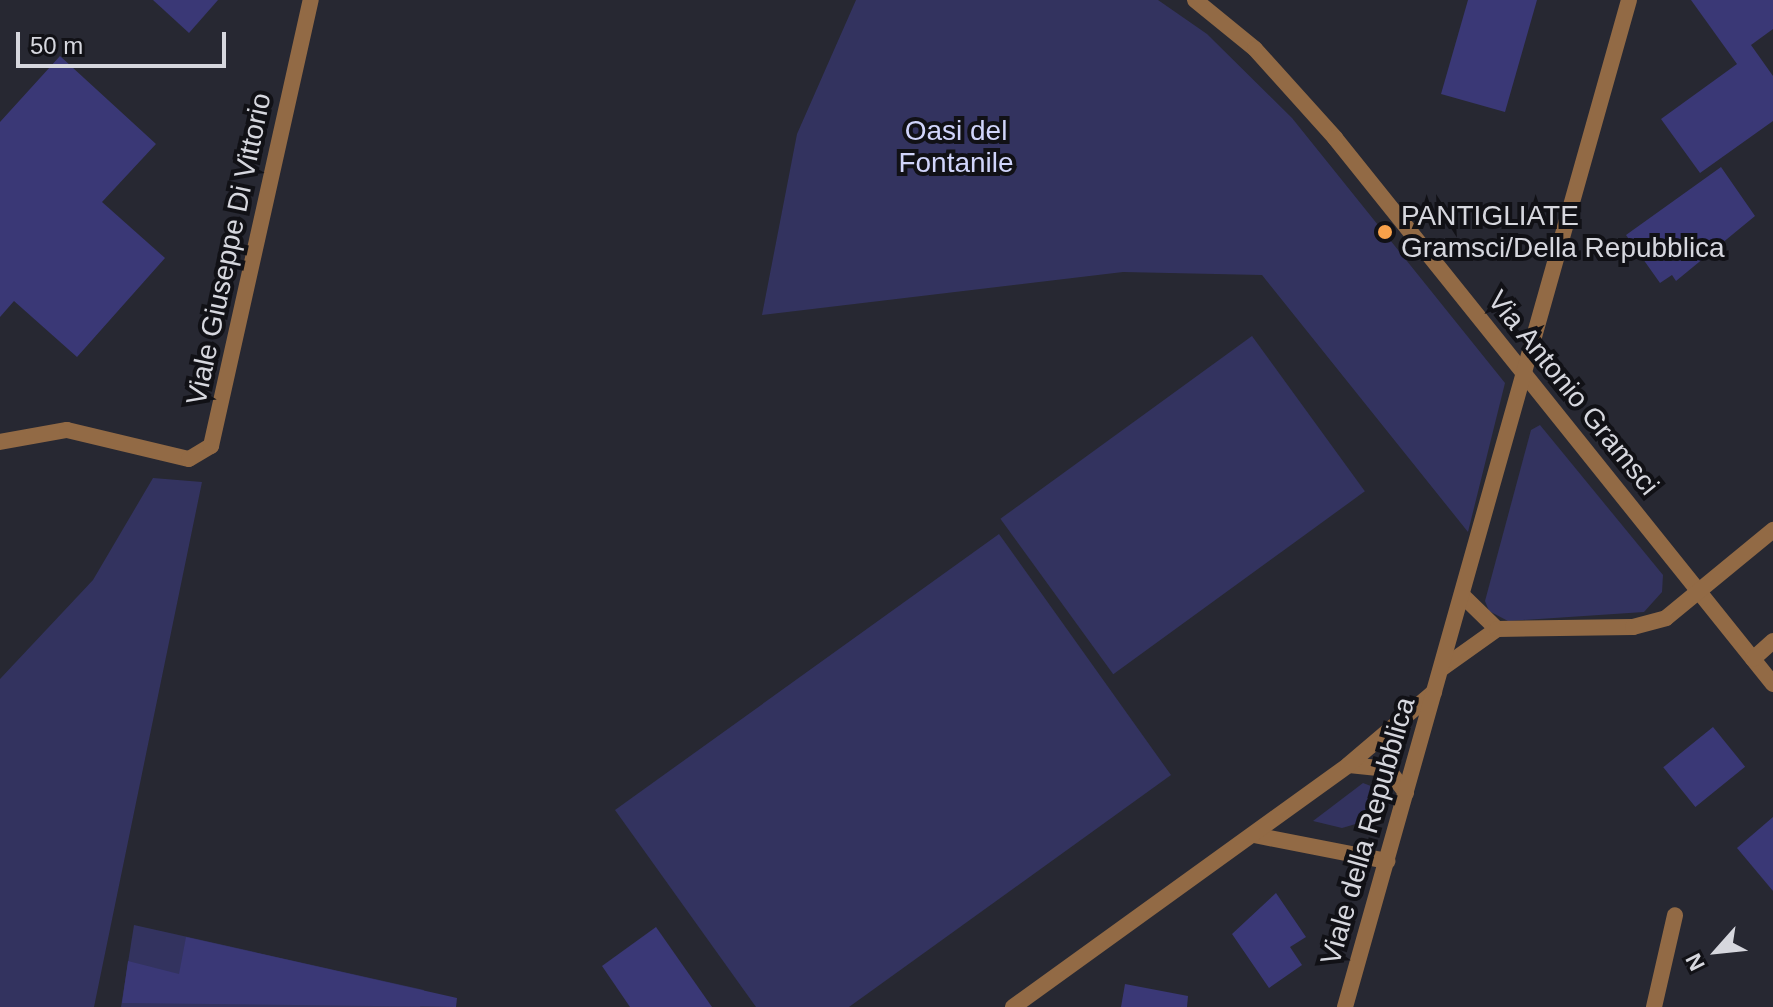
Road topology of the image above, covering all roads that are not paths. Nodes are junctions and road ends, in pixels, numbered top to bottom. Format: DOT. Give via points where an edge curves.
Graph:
graph roads {
  1 [pos="311,0"];
  2 [pos="1195,0"];
  3 [pos="1629,0"];
  4 [pos="1525,375"];
  5 [pos="0,442"];
  6 [pos="1773,530"];
  7 [pos="1702,592"];
  8 [pos="1462,595"];
  9 [pos="1497,629"];
  10 [pos="1773,641"];
  11 [pos="1753,659"];
  12 [pos="1441,669"];
  13 [pos="1773,684"];
  14 [pos="1435,691"];
  15 [pos="1348,765"];
  16 [pos="1406,793"];
  17 [pos="1254,835"];
  18 [pos="1387,861"];
  19 [pos="1675,915"];
  20 [pos="1013,1007"];
  21 [pos="1345,1007"];
  22 [pos="1654,1007"];
  1 -- 5 [label="street, Viale Giuseppe Di Vittorio" via="214,438 198,457 67,430"];
  2 -- 4 [label="street, Via Antonio Gramsci" via="1281,76"];
  3 -- 4 [label="street, Viale della Repubblica"];
  4 -- 7 [label="street, Via Antonio Gramsci"];
  4 -- 8 [label="street, Viale della Repubblica"];
  6 -- 7 [label="street"];
  7 -- 9 [label="street" via="1648,625"];
  7 -- 11 [label="street, Via Antonio Gramsci"];
  8 -- 9 [label="street"];
  8 -- 12 [label="street, Viale della Repubblica"];
  9 -- 12 [label="street, Viale della Repubblica"];
  10 -- 11 [label="street"];
  11 -- 13 [label="street, Via Antonio Gramsci"];
  12 -- 14 [label="street, Viale della Repubblica"];
  14 -- 15 [label="street"];
  14 -- 16 [label="street, Viale della Repubblica"];
  15 -- 16 [label="street" via="1377,764"];
  15 -- 17 [label="street"];
  16 -- 18 [label="street, Viale della Repubblica"];
  17 -- 18 [label="street"];
  17 -- 20 [label="street"];
  18 -- 21 [label="street, Viale della Repubblica"];
  19 -- 22 [label="street"];
}
